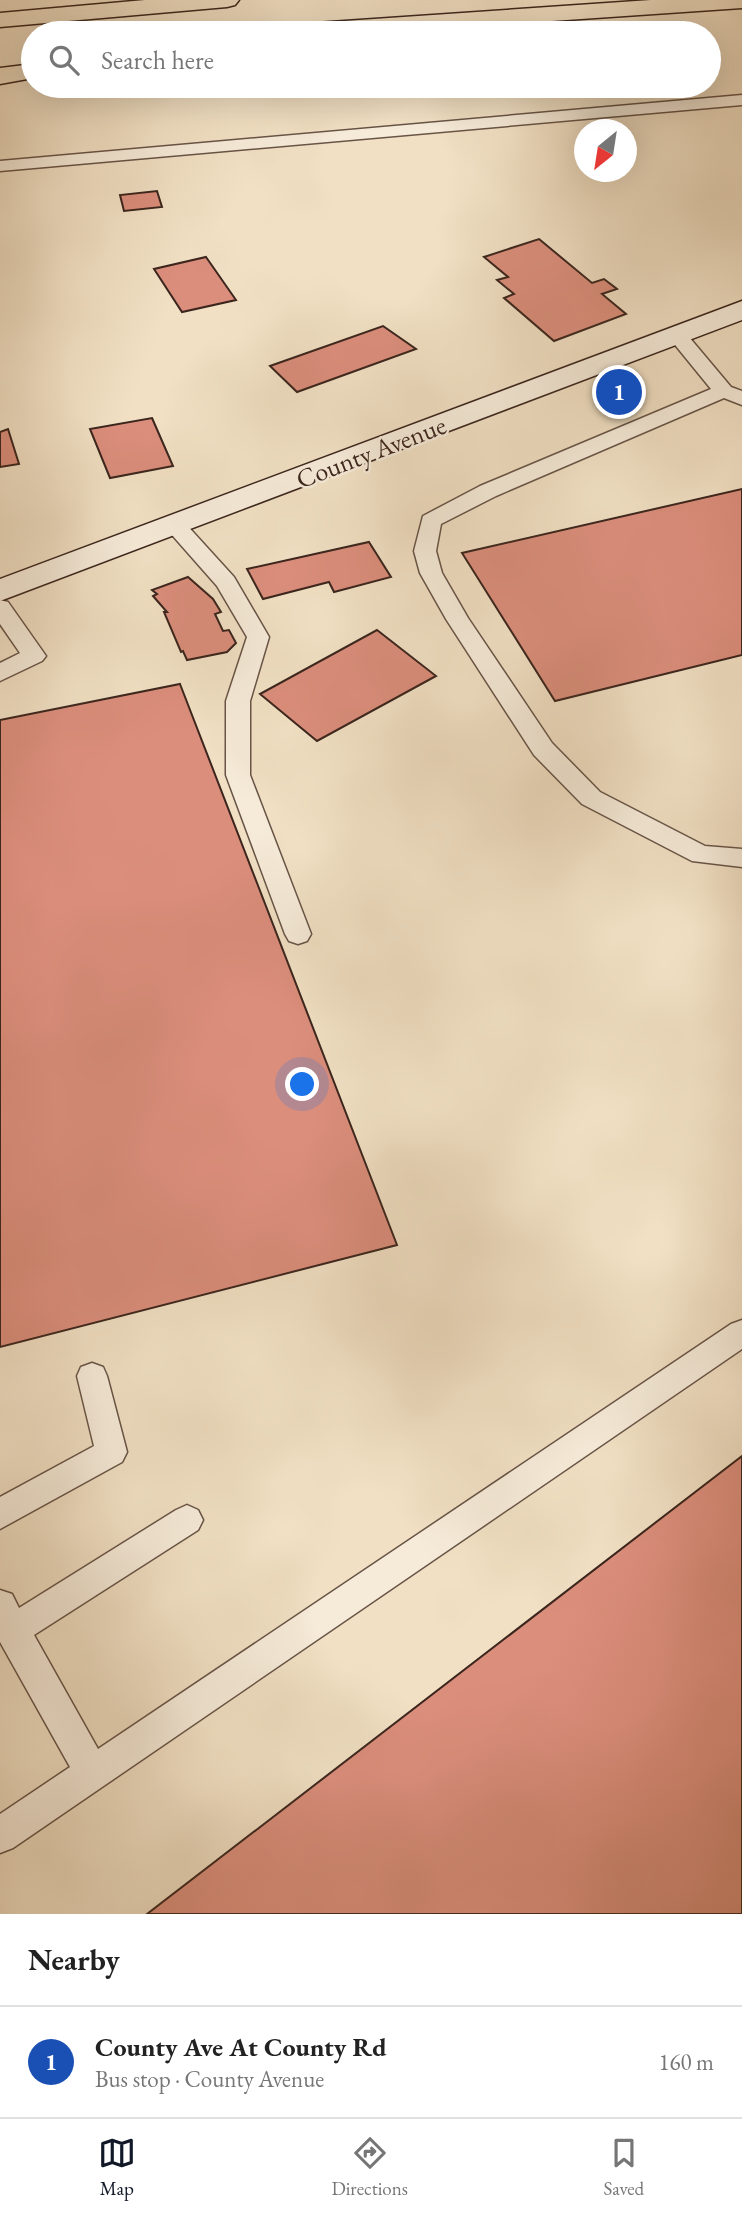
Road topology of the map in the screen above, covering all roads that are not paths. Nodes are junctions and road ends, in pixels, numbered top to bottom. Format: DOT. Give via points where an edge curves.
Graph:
graph roads {
  1 [pos="227,0"];
  2 [pos="742,1"];
  3 [pos="0,20"];
  4 [pos="458,21"];
  5 [pos="21,55"];
  6 [pos="0,57"];
  7 [pos="21,73"];
  8 [pos="0,76"];
  9 [pos="742,100"];
  10 [pos="0,166"];
  11 [pos="739,311"];
  12 [pos="677,335"];
  13 [pos="733,395"];
  14 [pos="176,527"];
  15 [pos="0,591"];
  16 [pos="0,607"];
  17 [pos="0,673"];
  18 [pos="742,858"];
  19 [pos="298,934"];
  20 [pos="742,1334"];
  21 [pos="92,1376"];
  22 [pos="0,1514"];
  23 [pos="187,1520"];
  24 [pos="6,1618"];
  25 [pos="92,1773"];
  26 [pos="0,1835"];
  1 -- 3 [label="highway"];
  2 -- 4 [label="highway"];
  5 -- 6 [label="highway"];
  7 -- 8 [label="highway"];
  9 -- 10 [label="lane"];
  11 -- 12 [label="main road, County Avenue"];
  12 -- 13 [label="lane"];
  12 -- 14 [label="main road, County Avenue"];
  13 -- 18 [label="lane" via="488,491 430,522 425,551 431,573 457,619 543,749 591,798 701,855"];
  14 -- 15 [label="main road, County Avenue"];
  14 -- 19 [label="lane" via="226,582 258,637 238,701 238,775"];
  16 -- 17 [label="lane" via="34,656"];
  20 -- 25 [label="lane"];
  21 -- 22 [label="lane" via="111,1452"];
  23 -- 24 [label="lane"];
  24 -- 25 [label="lane"];
  25 -- 26 [label="lane"];
}
